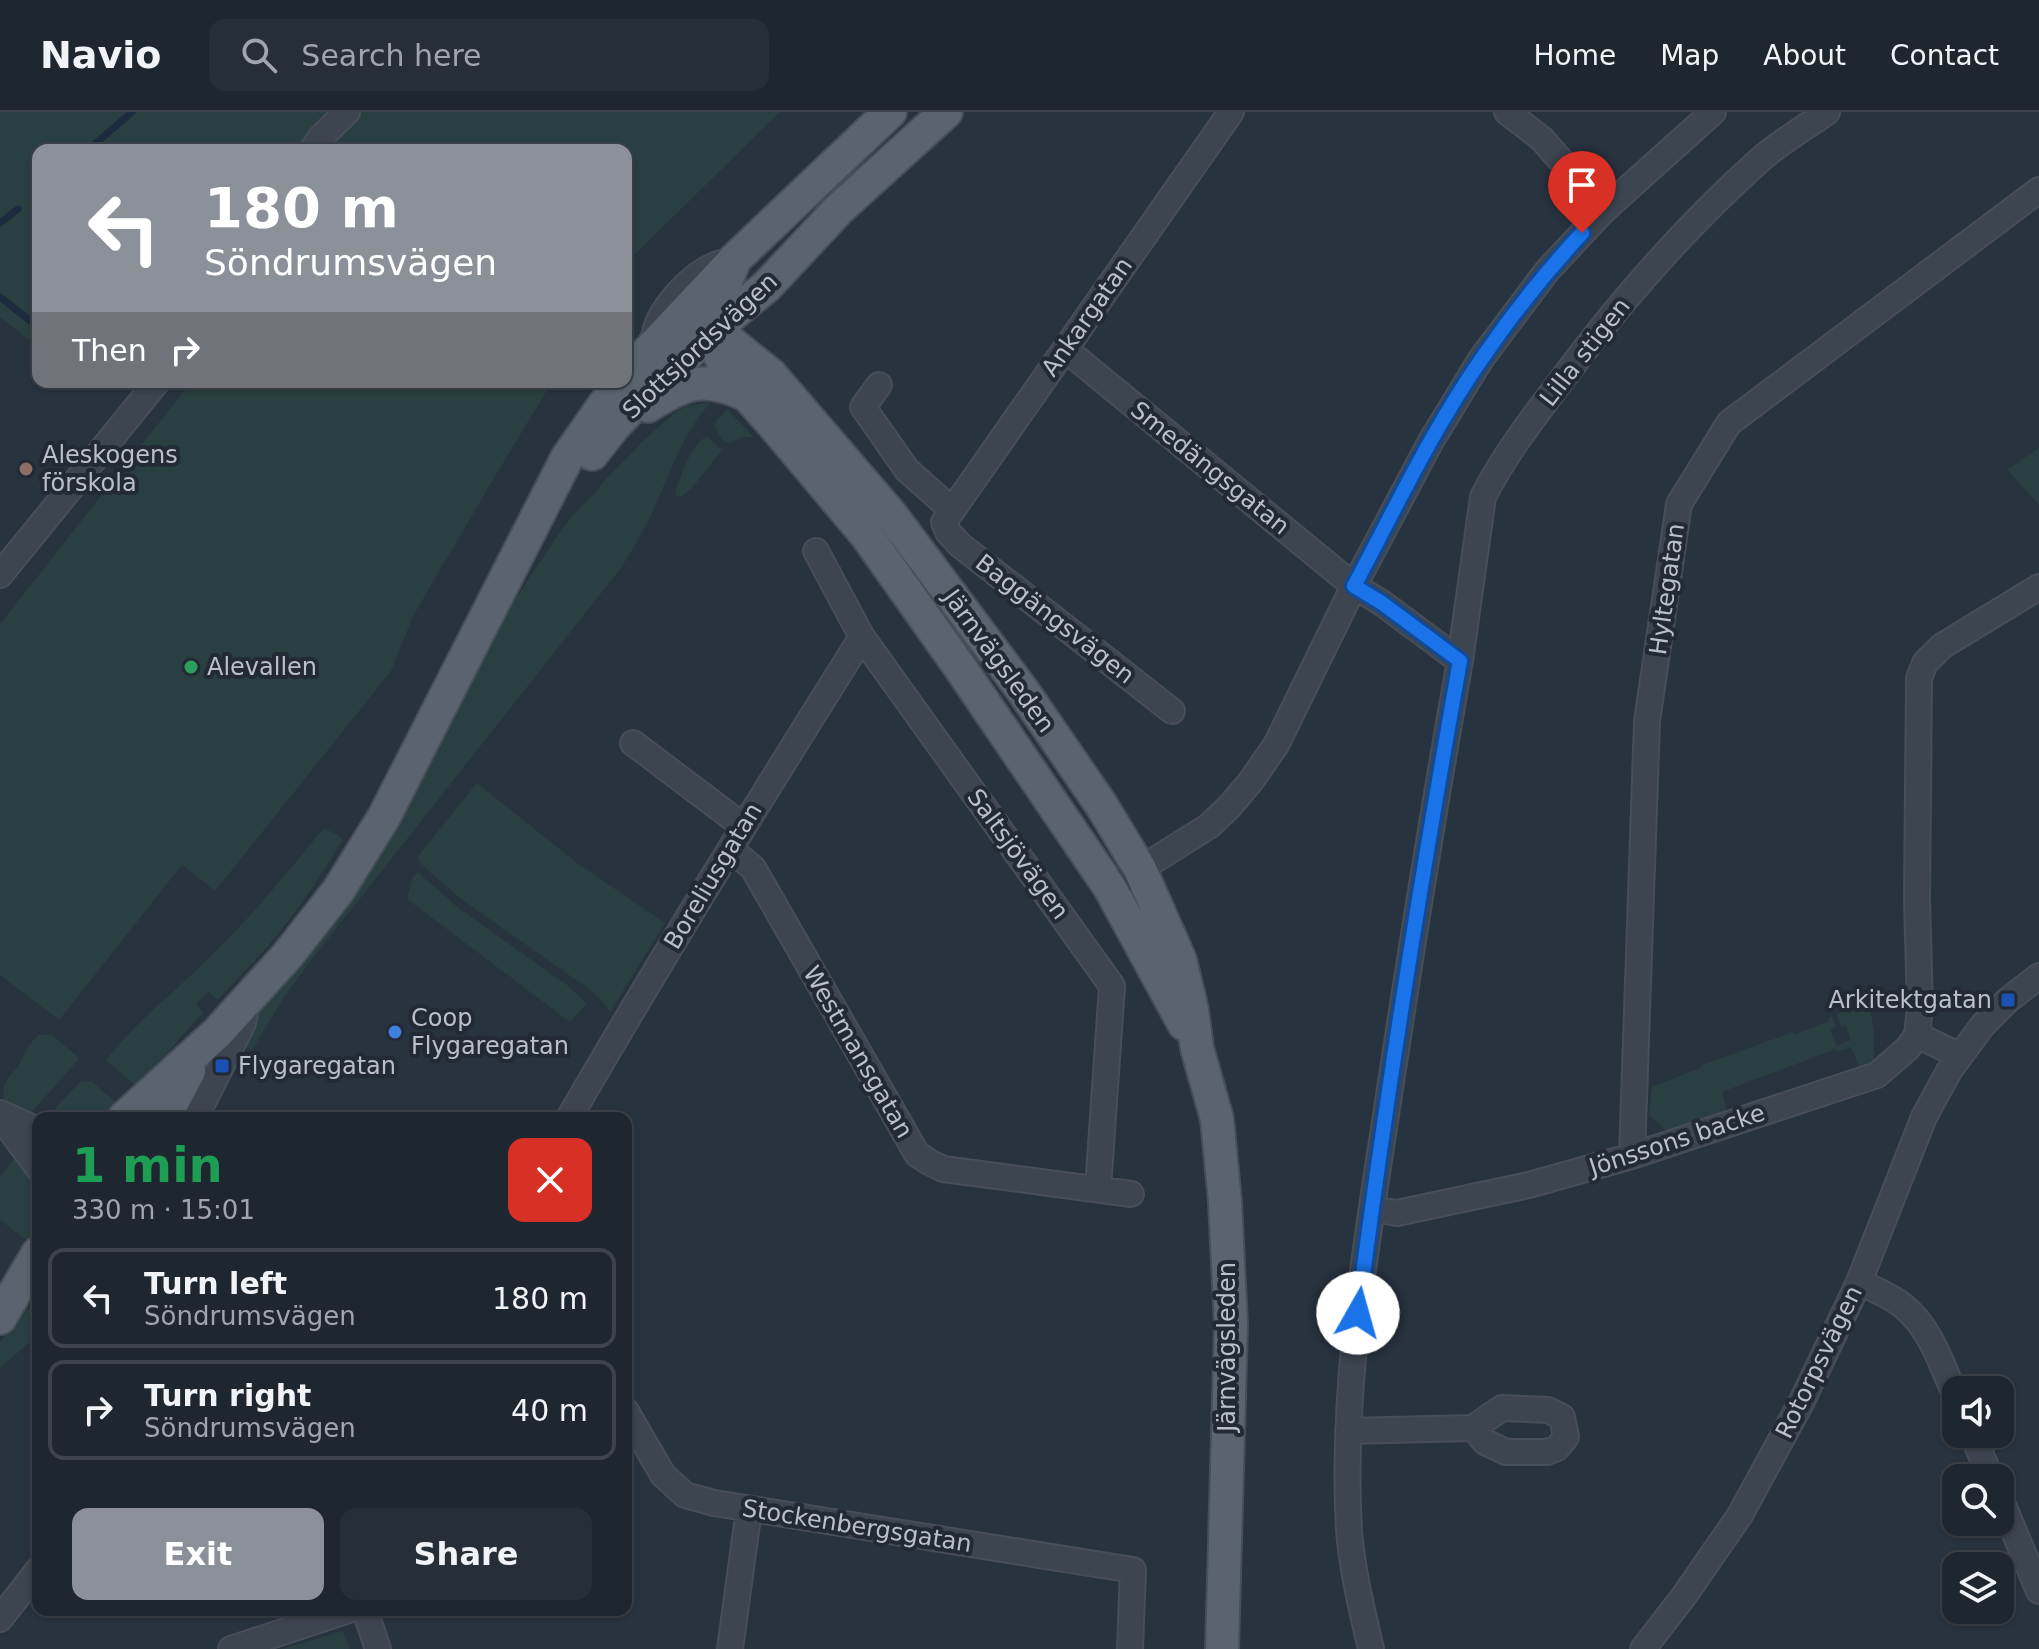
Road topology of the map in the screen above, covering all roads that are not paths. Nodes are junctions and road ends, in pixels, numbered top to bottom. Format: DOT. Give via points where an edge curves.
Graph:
graph roads {
  1 [pos="347,112"];
  2 [pos="890,112"];
  3 [pos="946,112"];
  4 [pos="1231,112"];
  5 [pos="1507,112"];
  6 [pos="1713,112"];
  7 [pos="1827,112"];
  8 [pos="316,144"];
  9 [pos="2039,190"];
  10 [pos="1604,210"];
  11 [pos="735,259"];
  12 [pos="767,286"];
  13 [pos="712,331"];
  14 [pos="654,345"];
  15 [pos="1065,349"];
  16 [pos="632,369"];
  17 [pos="771,375"];
  18 [pos="879,385"];
  19 [pos="153,388"];
  20 [pos="616,388"];
  21 [pos="747,395"];
  22 [pos="614,426"];
  23 [pos="948,516"];
  24 [pos="816,551"];
  25 [pos="0,575"];
  26 [pos="1354,586"];
  27 [pos="2039,587"];
  28 [pos="488,610"];
  29 [pos="862,637"];
  30 [pos="1460,661"];
  31 [pos="1172,711"];
  32 [pos="633,743"];
  33 [pos="743,826"];
  34 [pos="730,849"];
  35 [pos="1140,869"];
  36 [pos="1110,888"];
  37 [pos="2039,976"];
  38 [pos="249,998"];
  39 [pos="217,1033"];
  40 [pos="1917,1035"];
  41 [pos="1197,1048"];
  42 [pos="1960,1056"];
  43 [pos="131,1112"];
  44 [pos="167,1112"];
  45 [pos="198,1112"];
  46 [pos="572,1112"];
  47 [pos="0,1115"];
  48 [pos="32,1128"];
  49 [pos="1632,1156"];
  50 [pos="32,1160"];
  51 [pos="1098,1189"];
  52 [pos="1131,1194"];
  53 [pos="1372,1209"];
  54 [pos="32,1264"];
  55 [pos="1859,1282"];
  56 [pos="32,1290"];
  57 [pos="0,1320"];
  58 [pos="1947,1376"];
  59 [pos="632,1421"];
  60 [pos="1473,1428"];
  61 [pos="1348,1431"];
  62 [pos="749,1509"];
  63 [pos="2014,1531"];
  64 [pos="32,1578"];
  65 [pos="2039,1591"];
  66 [pos="331,1616"];
  67 [pos="367,1616"];
  68 [pos="0,1619"];
  69 [pos="231,1649"];
  70 [pos="378,1649"];
  71 [pos="730,1649"];
  72 [pos="1130,1649"];
  73 [pos="1222,1649"];
  74 [pos="1371,1649"];
  75 [pos="1643,1649"];
  1 -- 8 [label="street"];
  2 -- 11 [label="main road, Slottsjordsvägen"];
  3 -- 12 [label="main road, Slottsjordsvägen" via="839,209"];
  4 -- 15 [label="street, Ankargatan"];
  5 -- 10 [label="street" via="1542,139"];
  6 -- 10 [label="street"];
  7 -- 30 [label="street, Lilla stigen" via="1764,156 1673,244 1592,339 1516,441 1483,497"];
  9 -- 49 [label="street, Hyltegatan" via="1729,423 1679,504 1647,721"];
  10 -- 26 [label="street" via="1547,271 1481,359"];
  11 -- 13 [label="main road"];
  11 -- 14 [label="main road, Slottsjordsvägen"];
  12 -- 13 [label="main road, Slottsjordsvägen"];
  12 -- 17 [label="main road" via="754,325"];
  13 -- 14 [label="main road"];
  13 -- 17 [label="main road, Järnvägsleden"];
  13 -- 21 [label="main road, Järnvägsleden" via="724,366"];
  13 -- 22 [label="main road, Slottsjordsvägen"];
  14 -- 16 [label="main road, Slottsjordsvägen"];
  15 -- 23 [label="street, Ankargatan"];
  15 -- 26 [label="street, Smedängsgatan"];
  17 -- 35 [label="main road, Järnvägsleden" via="935,572 1023,691"];
  18 -- 23 [label="street, Baggängsvägen" via="863,407 907,470"];
  19 -- 25 [label="street"];
  20 -- 28 [label="main road, Slottsjordsvägen" via="567,458"];
  21 -- 22 [label="main road" via="710,382 681,387"];
  21 -- 36 [label="main road, Järnvägsleden" via="867,536"];
  22 -- 28 [label="main road, Slottsjordsvägen"];
  23 -- 31 [label="street, Baggängsvägen" via="948,532 960,545"];
  24 -- 29 [label="street, Saltsjövägen"];
  26 -- 30 [label="street, Smedängsgatan"];
  26 -- 35 [label="street" via="1276,745 1251,781 1209,826"];
  27 -- 40 [label="street" via="1942,646 1919,678"];
  28 -- 38 [label="main road, Slottsjordsvägen" via="376,829 338,891"];
  29 -- 33 [label="street, Boreliusgatan"];
  29 -- 51 [label="street, Saltsjövägen" via="1112,986"];
  30 -- 53 [label="street, Lilla stigen"];
  32 -- 33 [label="street"];
  33 -- 34 [label="street, Boreliusgatan"];
  34 -- 46 [label="street, Boreliusgatan"];
  34 -- 51 [label="street, Westmansgatan" via="753,868 917,1154 943,1169"];
  35 -- 36 [label="street"];
  35 -- 41 [label="main road, Järnvägsleden" via="1180,960"];
  36 -- 41 [label="main road, Järnvägsleden"];
  37 -- 42 [label="street, Rotorpsvägen" via="2008,1000"];
  38 -- 39 [label="main road, Slottsjordsvägen"];
  38 -- 45 [label="street" via="243,1023"];
  39 -- 43 [label="main road, Slottsjordsvägen"];
  39 -- 44 [label="main road, Slottsjordsvägen"];
  40 -- 42 [label="street"];
  40 -- 49 [label="street, Jönssons backe" via="1877,1075"];
  41 -- 73 [label="main road, Järnvägsleden" via="1217,1119 1230,1310"];
  42 -- 55 [label="street, Rotorpsvägen" via="1924,1117"];
  47 -- 48 [label="street"];
  47 -- 50 [label="street"];
  49 -- 53 [label="street, Jönssons backe" via="1397,1213"];
  51 -- 52 [label="street, Westmansgatan"];
  53 -- 61 [label="street, Lilla stigen"];
  54 -- 57 [label="main road"];
  55 -- 58 [label="street" via="1902,1305 1919,1321"];
  55 -- 75 [label="street, Rotorpsvägen" via="1740,1515"];
  56 -- 57 [label="main road"];
  59 -- 62 [label="street, Stockenbergsgatan" via="663,1475 685,1495"];
  60 -- 61 [label="street"];
  61 -- 74 [label="street, Lilla stigen" via="1349,1532"];
  62 -- 71 [label="street"];
  62 -- 72 [label="street, Stockenbergsgatan" via="1133,1570"];
  63 -- 65 [label="street"];
  64 -- 68 [label="street"];
  66 -- 69 [label="street"];
  67 -- 70 [label="street"];
}
